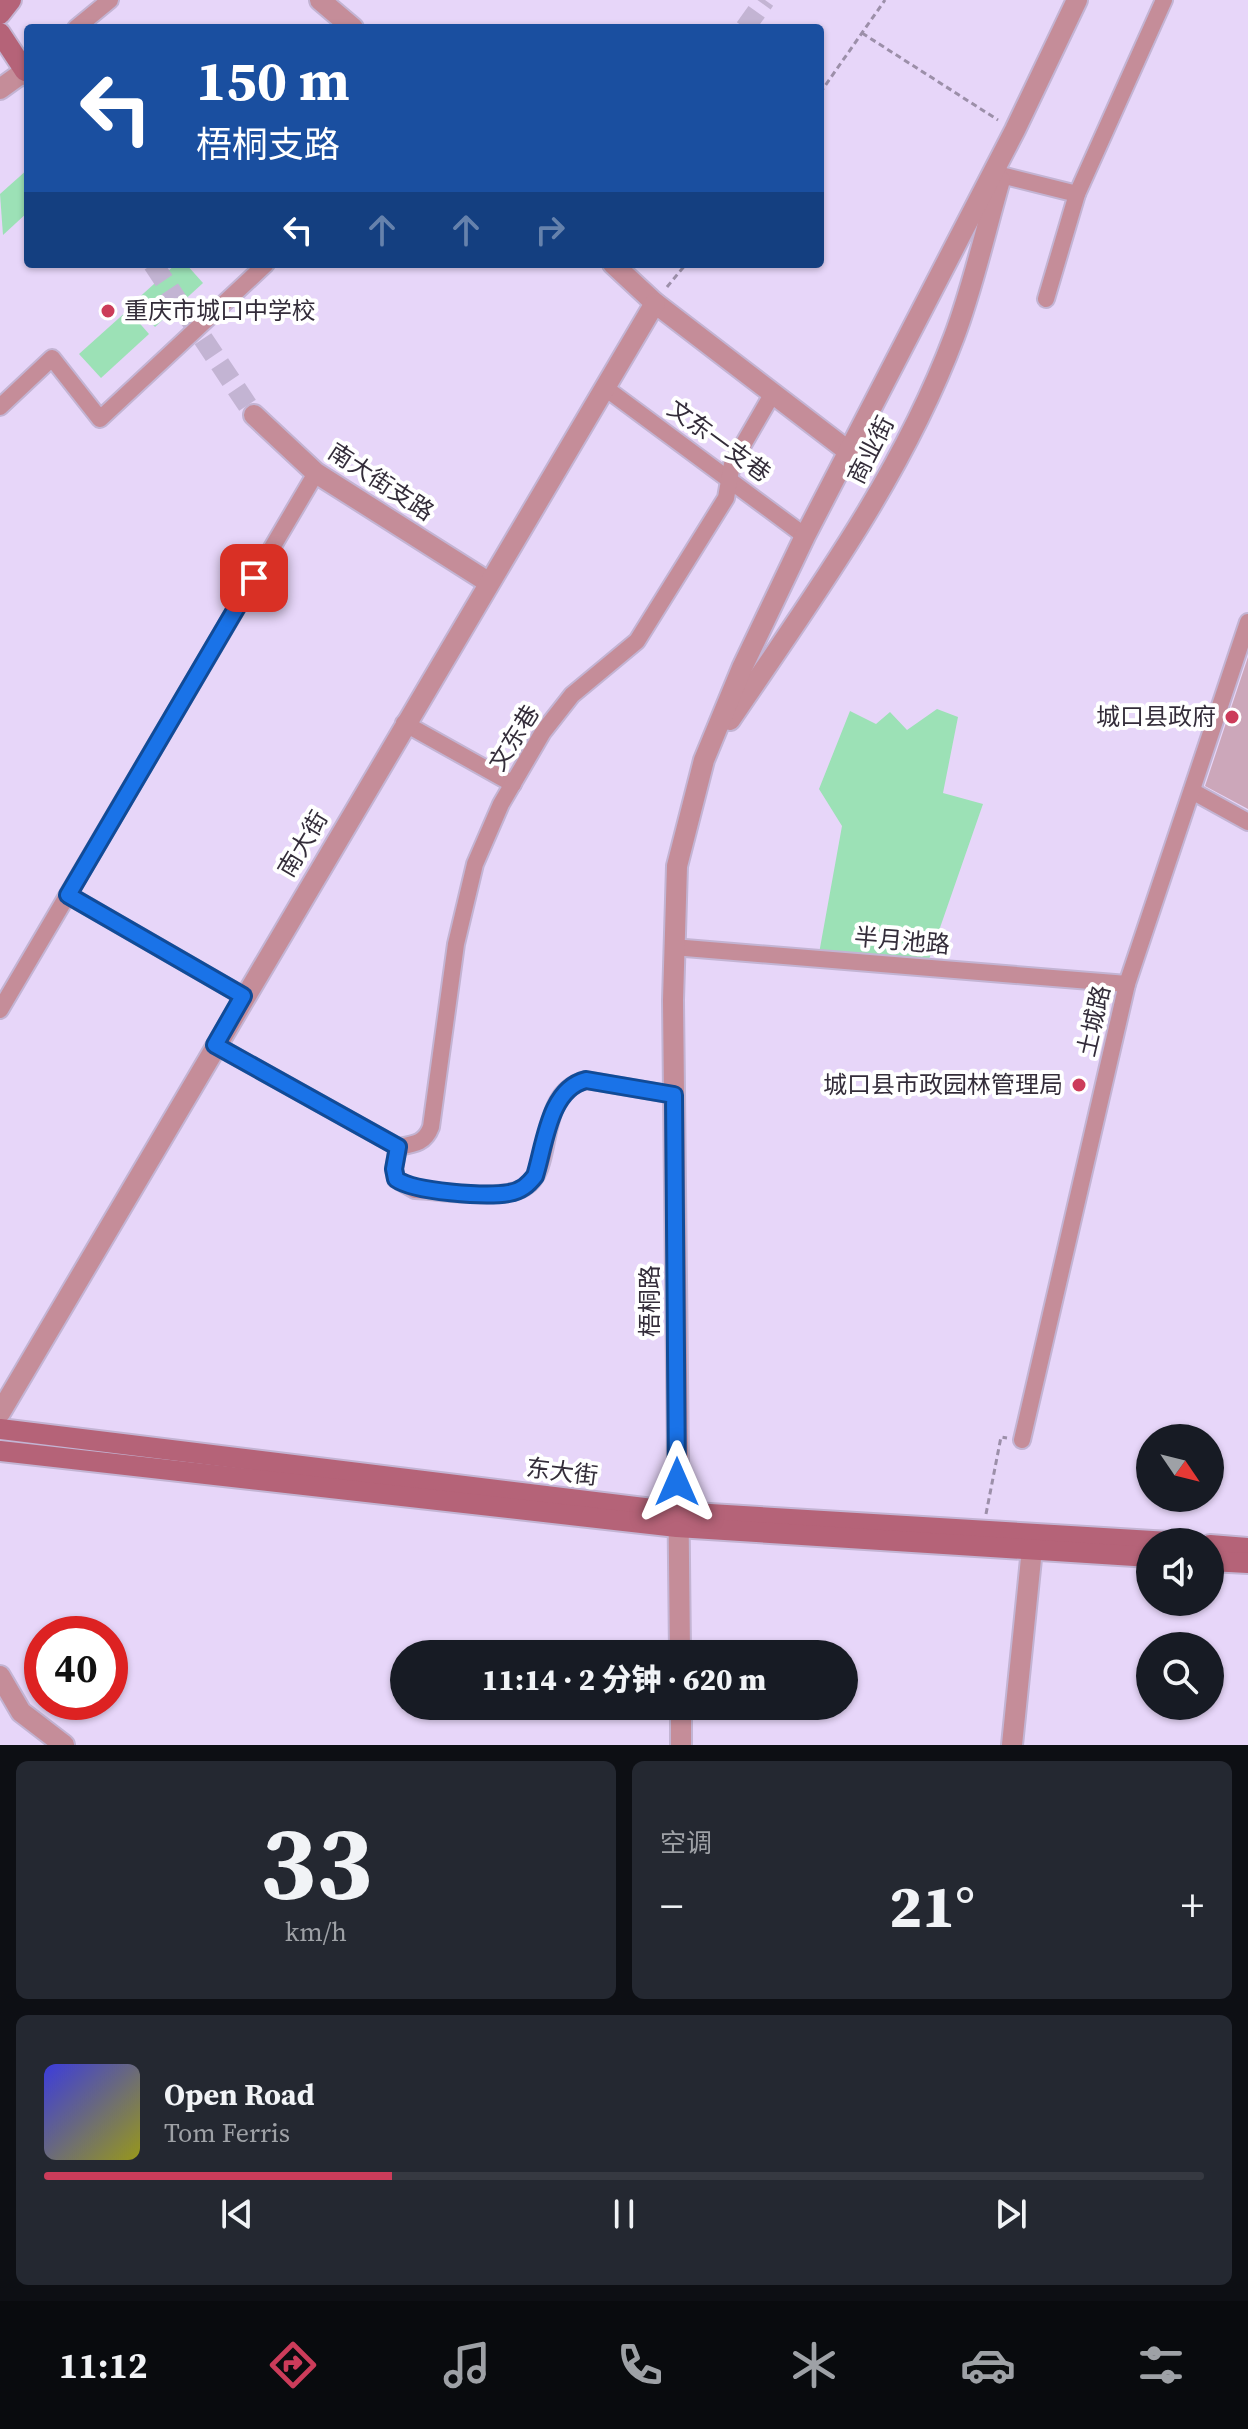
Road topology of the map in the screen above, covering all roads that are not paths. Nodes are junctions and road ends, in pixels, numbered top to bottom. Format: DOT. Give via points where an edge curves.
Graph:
graph roads {
  1 [pos="11,0"];
  2 [pos="110,0"];
  3 [pos="320,0"];
  4 [pos="1077,0"];
  5 [pos="1164,0"];
  6 [pos="0,14"];
  7 [pos="81,24"];
  8 [pos="348,24"];
  9 [pos="5,40"];
  10 [pos="24,68"];
  11 [pos="24,74"];
  12 [pos="0,89"];
  13 [pos="1015,130"];
  14 [pos="1001,175"];
  15 [pos="1077,194"];
  16 [pos="262,268"];
  17 [pos="617,268"];
  18 [pos="1046,299"];
  19 [pos="655,303"];
  20 [pos="604,387"];
  21 [pos="773,393"];
  22 [pos="0,407"];
  23 [pos="254,415"];
  24 [pos="848,451"];
  25 [pos="316,473"];
  26 [pos="728,477"];
  27 [pos="805,536"];
  28 [pos="488,582"];
  29 [pos="1248,622"];
  30 [pos="404,723"];
  31 [pos="704,760"];
  32 [pos="513,784"];
  33 [pos="1192,791"];
  34 [pos="1248,822"];
  35 [pos="68,895"];
  36 [pos="673,947"];
  37 [pos="1127,984"];
  38 [pos="243,996"];
  39 [pos="0,1010"];
  40 [pos="215,1045"];
  41 [pos="674,1095"];
  42 [pos="398,1147"];
  43 [pos="0,1413"];
  44 [pos="0,1429"];
  45 [pos="1022,1440"];
  46 [pos="0,1451"];
  47 [pos="677,1519"];
  48 [pos="1136,1540"];
  49 [pos="1224,1546"];
  50 [pos="1248,1548"];
  51 [pos="1032,1549"];
  52 [pos="1136,1556"];
  53 [pos="1224,1562"];
  54 [pos="1248,1563"];
  55 [pos="680,1640"];
  56 [pos="0,1676"];
  57 [pos="681,1720"];
  58 [pos="64,1745"];
  59 [pos="681,1745"];
  60 [pos="1012,1745"];
  1 -- 6 [label="main road"];
  2 -- 7 [label="street"];
  3 -- 8 [label="street"];
  4 -- 13 [label="street, 商业街"];
  5 -- 15 [label="street"];
  9 -- 10 [label="main road"];
  11 -- 12 [label="street"];
  13 -- 14 [label="street, 商业街"];
  13 -- 24 [label="street, 商业街"];
  14 -- 15 [label="street"];
  14 -- 31 [label="street, 商业街" via="954,337 909,437 863,522"];
  15 -- 18 [label="street"];
  16 -- 22 [label="street" via="100,419 52,358"];
  17 -- 19 [label="street"];
  19 -- 20 [label="street, 南大街"];
  19 -- 21 [label="street"];
  20 -- 26 [label="street, 文东一支巷"];
  20 -- 28 [label="street, 南大街"];
  21 -- 24 [label="street"];
  21 -- 26 [label="street, 文东巷"];
  23 -- 25 [label="street, 南大街支路"];
  24 -- 27 [label="street, 商业街"];
  25 -- 28 [label="street, 南大街支路"];
  25 -- 35 [label="street"];
  26 -- 27 [label="street, 文东一支巷"];
  26 -- 32 [label="street, 文东巷" via="726,498 637,641 572,695"];
  27 -- 31 [label="street, 商业街"];
  28 -- 30 [label="street, 南大街"];
  29 -- 33 [label="street, 土城路"];
  30 -- 32 [label="street"];
  30 -- 38 [label="street, 南大街"];
  31 -- 36 [label="street, 商业街" via="677,866"];
  32 -- 42 [label="street, 文东巷" via="475,864 456,944 431,1127 417,1144"];
  33 -- 34 [label="street"];
  33 -- 37 [label="street, 土城路"];
  35 -- 38 [label="street"];
  35 -- 39 [label="street"];
  36 -- 37 [label="street, 半月池路"];
  36 -- 41 [label="street, 梧桐路"];
  37 -- 45 [label="street, 土城路"];
  38 -- 40 [label="street, 南大街"];
  40 -- 42 [label="street"];
  40 -- 43 [label="street, 南大街"];
  41 -- 42 [label="street" via="586,1080 574,1083 562,1092 555,1108 535,1176 527,1187 508,1193 405,1186 394,1169"];
  41 -- 47 [label="street, 梧桐路"];
  44 -- 47 [label="main road, 东大街"];
  46 -- 47 [label="main road, 东大街"];
  47 -- 48 [label="main road, 东大街" via="983,1528"];
  47 -- 51 [label="main road, 东大街"];
  47 -- 55 [label="street, 梧桐路"];
  49 -- 50 [label="main road"];
  51 -- 52 [label="main road, 东大街"];
  51 -- 60 [label="street"];
  53 -- 54 [label="main road"];
  56 -- 58 [label="street" via="21,1712"];
  57 -- 59 [label="street"];
}
